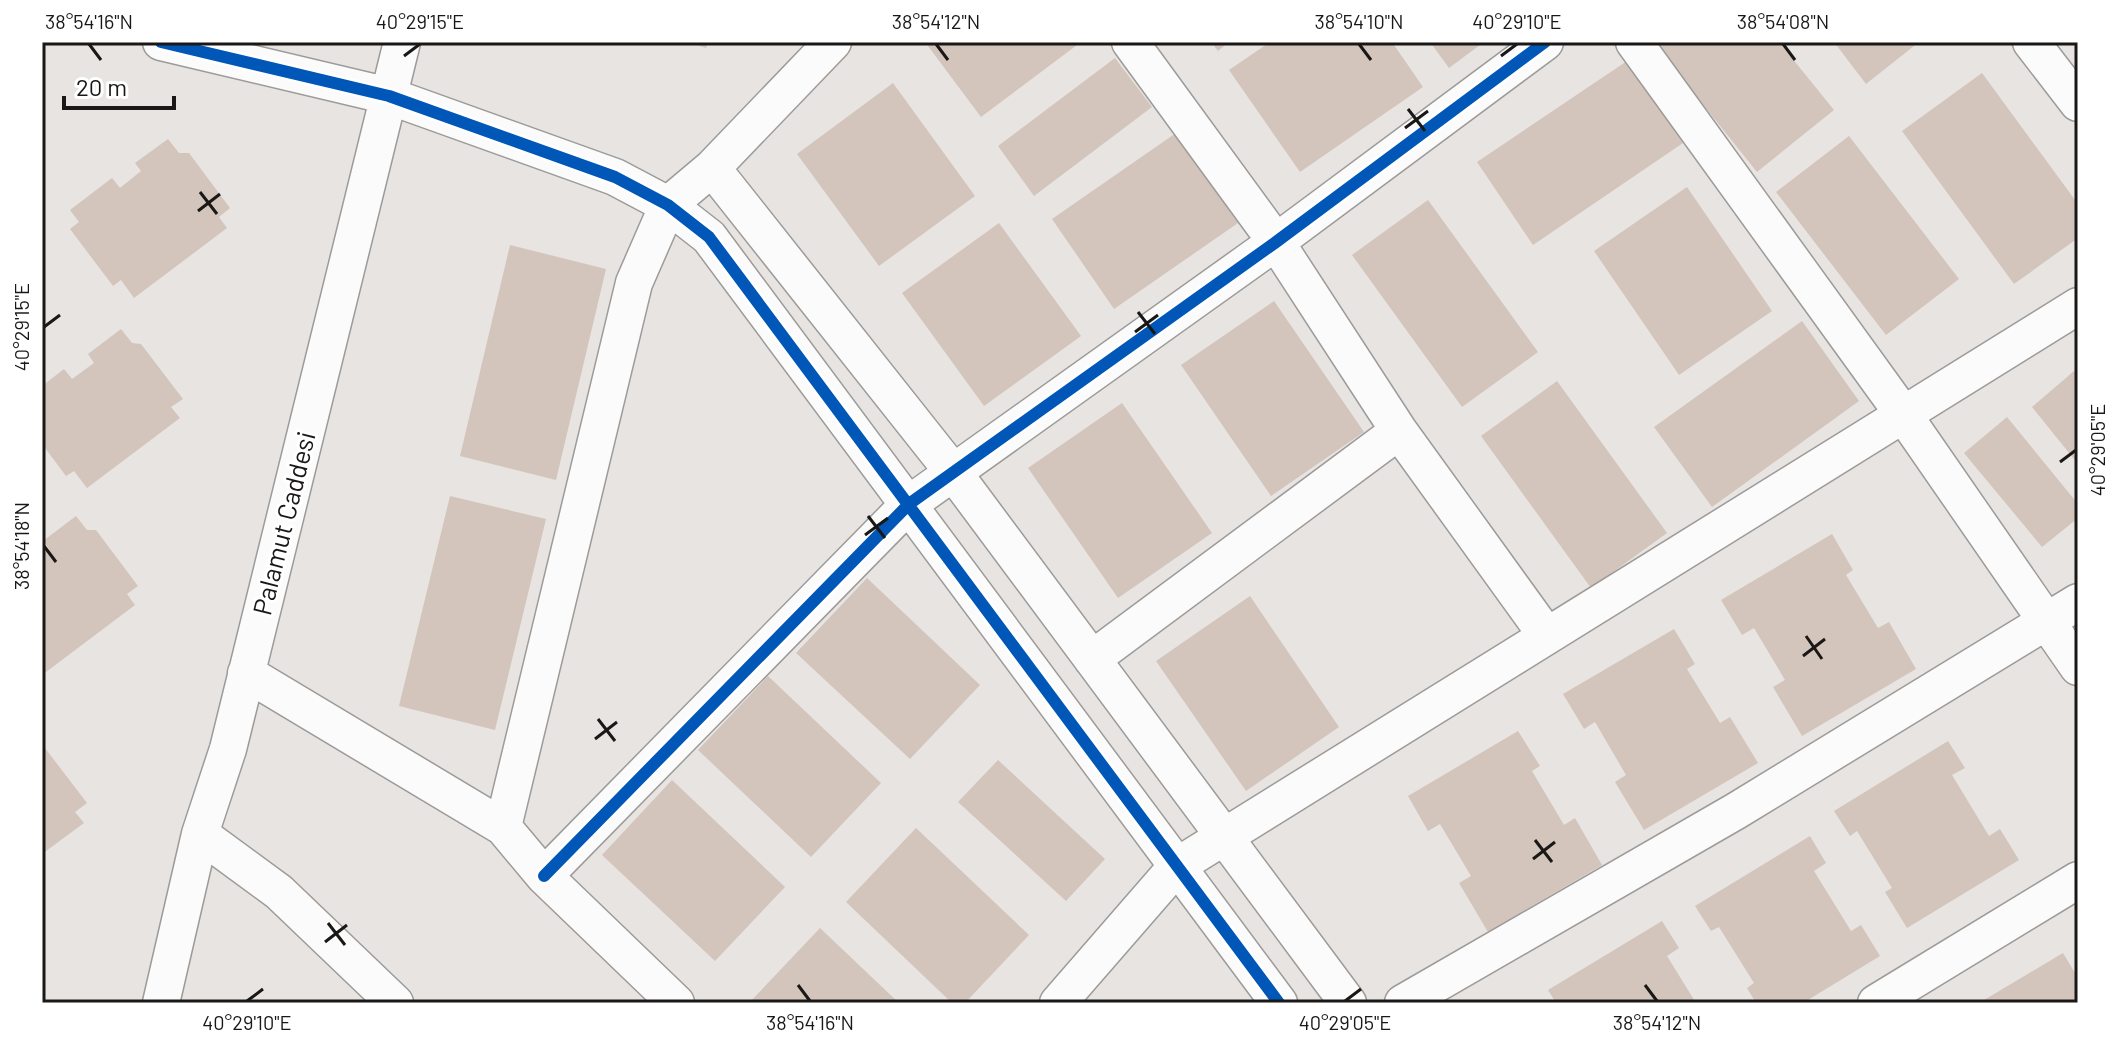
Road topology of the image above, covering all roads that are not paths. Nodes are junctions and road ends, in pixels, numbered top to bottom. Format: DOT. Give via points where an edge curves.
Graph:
graph roads {
  1 [pos="161,42"];
  2 [pos="402,42"];
  3 [pos="833,42"];
  4 [pos="1130,42"];
  5 [pos="1545,42"];
  6 [pos="1634,42"];
  7 [pos="2031,42"];
  8 [pos="389,96"];
  9 [pos="2078,103"];
  10 [pos="712,168"];
  11 [pos="668,205"];
  12 [pos="1276,242"];
  13 [pos="2078,306"];
  14 [pos="1903,414"];
  15 [pos="1399,431"];
  16 [pos="953,472"];
  17 [pos="909,504"];
  18 [pos="2078,602"];
  19 [pos="2047,622"];
  20 [pos="1547,636"];
  21 [pos="1092,659"];
  22 [pos="2078,667"];
  23 [pos="246,673"];
  24 [pos="503,827"];
  25 [pos="200,834"];
  26 [pos="1225,836"];
  27 [pos="1177,866"];
  28 [pos="544,876"];
  29 [pos="2078,880"];
  30 [pos="161,1003"];
  31 [pos="395,1003"];
  32 [pos="676,1003"];
  33 [pos="1058,1003"];
  34 [pos="1279,1003"];
  35 [pos="1348,1003"];
  36 [pos="1403,1003"];
  37 [pos="1876,1003"];
  1 -- 8 [label="street"];
  2 -- 8 [label="street, Palamut Caddesi"];
  3 -- 10 [label="street"];
  4 -- 12 [label="street"];
  5 -- 12 [label="street"];
  6 -- 14 [label="street"];
  7 -- 9 [label="street"];
  8 -- 11 [label="street" via="615,177"];
  8 -- 23 [label="street, Palamut Caddesi"];
  10 -- 11 [label="street"];
  10 -- 16 [label="street"];
  11 -- 17 [label="street" via="709,237"];
  11 -- 24 [label="street" via="634,283"];
  12 -- 15 [label="street"];
  12 -- 16 [label="street"];
  13 -- 14 [label="street"];
  14 -- 19 [label="street"];
  14 -- 20 [label="street"];
  15 -- 20 [label="street"];
  15 -- 21 [label="street"];
  16 -- 17 [label="street"];
  16 -- 21 [label="street"];
  17 -- 27 [label="street"];
  17 -- 28 [label="street"];
  18 -- 19 [label="street"];
  19 -- 22 [label="street"];
  19 -- 36 [label="street" via="1736,811"];
  20 -- 26 [label="street"];
  21 -- 26 [label="street"];
  23 -- 24 [label="street"];
  23 -- 25 [label="street, Palamut Caddesi"];
  24 -- 28 [label="street"];
  25 -- 30 [label="street, Palamut Caddesi"];
  25 -- 31 [label="street" via="279,892"];
  26 -- 27 [label="street"];
  26 -- 35 [label="street"];
  27 -- 33 [label="street"];
  27 -- 34 [label="street"];
  28 -- 32 [label="street"];
  29 -- 37 [label="street"];
}
